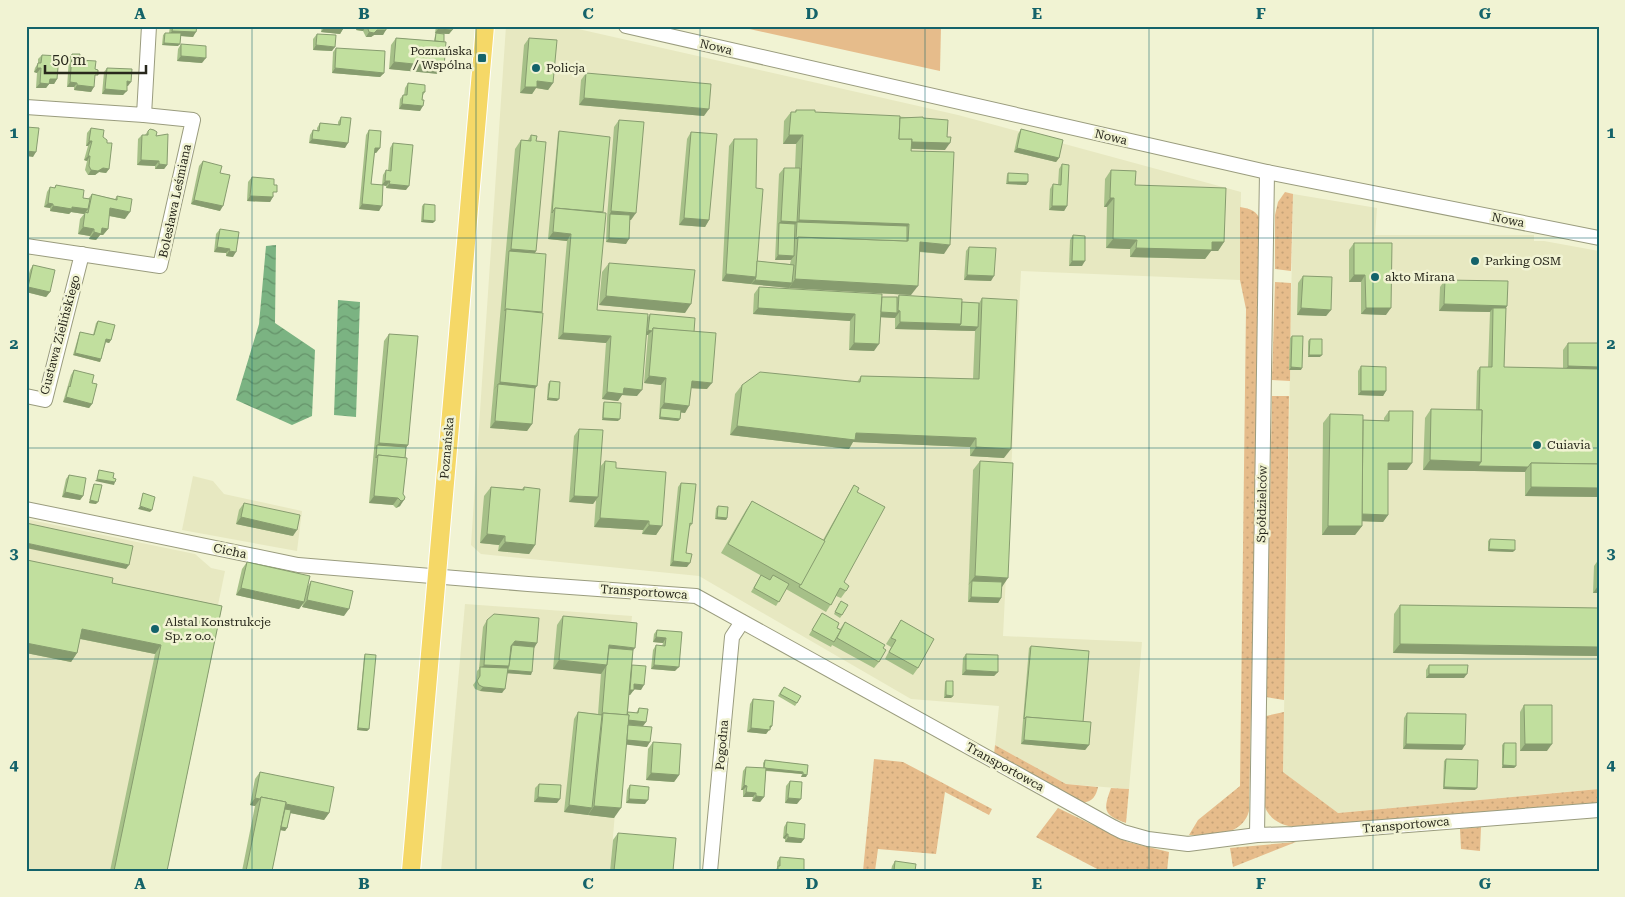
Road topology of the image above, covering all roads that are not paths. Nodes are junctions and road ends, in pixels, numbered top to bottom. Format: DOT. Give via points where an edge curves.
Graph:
graph roads {
  1 [pos="149,26"];
  2 [pos="485,26"];
  3 [pos="626,26"];
  4 [pos="26,107"];
  5 [pos="144,114"];
  6 [pos="1267,172"];
  7 [pos="1599,238"];
  8 [pos="26,246"];
  9 [pos="82,254"];
  10 [pos="26,396"];
  11 [pos="26,509"];
  12 [pos="436,577"];
  13 [pos="742,622"];
  14 [pos="1599,810"];
  15 [pos="1258,835"];
  16 [pos="410,871"];
  17 [pos="710,871"];
  1 -- 5 [label="street"];
  2 -- 12 [label="main road, Poznańska"];
  3 -- 6 [label="street, Nowa"];
  4 -- 5 [label="street"];
  5 -- 9 [label="street, Bolesława Leśmiana" via="193,120 160,266"];
  6 -- 7 [label="street, Nowa"];
  6 -- 15 [label="street, Spółdzielców"];
  8 -- 9 [label="street, Bolesława Leśmiana"];
  9 -- 10 [label="street, Gustawa Zielińskiego" via="45,400"];
  11 -- 12 [label="street, Cicha" via="298,565"];
  12 -- 13 [label="street, Transportowca" via="696,596"];
  12 -- 16 [label="main road, Poznańska"];
  13 -- 15 [label="street, Transportowca" via="1123,832 1188,844"];
  13 -- 17 [label="street, Pogodna" via="732,637"];
  14 -- 15 [label="street, Transportowca"];
}
